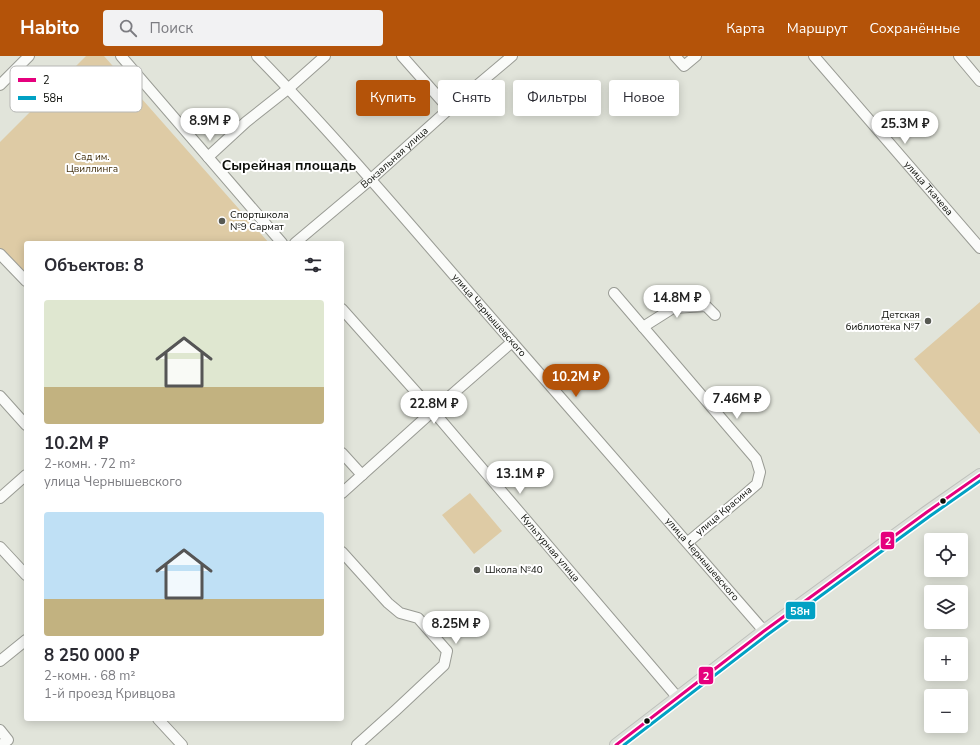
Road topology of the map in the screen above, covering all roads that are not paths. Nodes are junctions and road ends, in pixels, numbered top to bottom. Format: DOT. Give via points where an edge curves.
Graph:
graph roads {
  1 [pos="29,56"];
  2 [pos="121,56"];
  3 [pos="257,56"];
  4 [pos="325,56"];
  5 [pos="402,56"];
  6 [pos="512,56"];
  7 [pos="675,56"];
  8 [pos="696,56"];
  9 [pos="814,56"];
  10 [pos="959,56"];
  11 [pos="19,66"];
  12 [pos="130,66"];
  13 [pos="10,75"];
  14 [pos="142,80"];
  15 [pos="484,80"];
  16 [pos="980,82"];
  17 [pos="0,85"];
  18 [pos="288,88"];
  19 [pos="438,96"];
  20 [pos="442,116"];
  21 [pos="208,157"];
  22 [pos="370,180"];
  23 [pos="280,241"];
  24 [pos="297,241"];
  25 [pos="980,248"];
  26 [pos="0,254"];
  27 [pos="24,279"];
  28 [pos="614,293"];
  29 [pos="344,311"];
  30 [pos="715,315"];
  31 [pos="643,328"];
  32 [pos="512,342"];
  33 [pos="0,396"];
  34 [pos="433,410"];
  35 [pos="24,423"];
  36 [pos="344,455"];
  37 [pos="362,475"];
  38 [pos="980,475"];
  39 [pos="24,477"];
  40 [pos="344,491"];
  41 [pos="0,498"];
  42 [pos="688,542"];
  43 [pos="0,547"];
  44 [pos="344,554"];
  45 [pos="24,573"];
  46 [pos="764,631"];
  47 [pos="24,642"];
  48 [pos="0,661"];
  49 [pos="678,698"];
  50 [pos="160,721"];
  51 [pos="0,730"];
  52 [pos="1,745"];
  53 [pos="182,745"];
  54 [pos="357,745"];
  55 [pos="616,745"];
  1 -- 11 [label="street"];
  2 -- 12 [label="street"];
  3 -- 18 [label="street, улица Чернышевского"];
  4 -- 18 [label="street"];
  5 -- 19 [label="street"];
  6 -- 15 [label="street, Вокзальная улица"];
  7 -- 8 [label="street" via="684,66"];
  9 -- 25 [label="street, улица Ткачева"];
  10 -- 16 [label="street"];
  13 -- 17 [label="street"];
  14 -- 21 [label="street"];
  18 -- 21 [label="street"];
  18 -- 22 [label="street, улица Чернышевского"];
  20 -- 22 [label="street, Вокзальная улица"];
  21 -- 23 [label="street"];
  22 -- 24 [label="street, Вокзальная улица"];
  22 -- 32 [label="street, улица Чернышевского"];
  26 -- 27 [label="street"];
  28 -- 31 [label="street, улица Красина"];
  29 -- 34 [label="street, Культурная улица"];
  30 -- 31 [label="street" via="706,306 673,308"];
  31 -- 42 [label="street, улица Красина" via="756,459 760,472 757,484"];
  32 -- 34 [label="street"];
  32 -- 42 [label="street, улица Чернышевского"];
  33 -- 35 [label="street"];
  34 -- 37 [label="street"];
  34 -- 49 [label="street, Культурная улица"];
  36 -- 37 [label="street"];
  37 -- 40 [label="street"];
  38 -- 46 [label="main road"];
  39 -- 41 [label="street"];
  42 -- 46 [label="street, улица Чернышевского"];
  43 -- 45 [label="street"];
  44 -- 54 [label="street" via="388,603 400,613 418,618 447,651 444,665"];
  46 -- 49 [label="main road"];
  47 -- 48 [label="street"];
  49 -- 55 [label="main road"];
  50 -- 53 [label="street"];
  51 -- 52 [label="street" via="8,740"];
}
